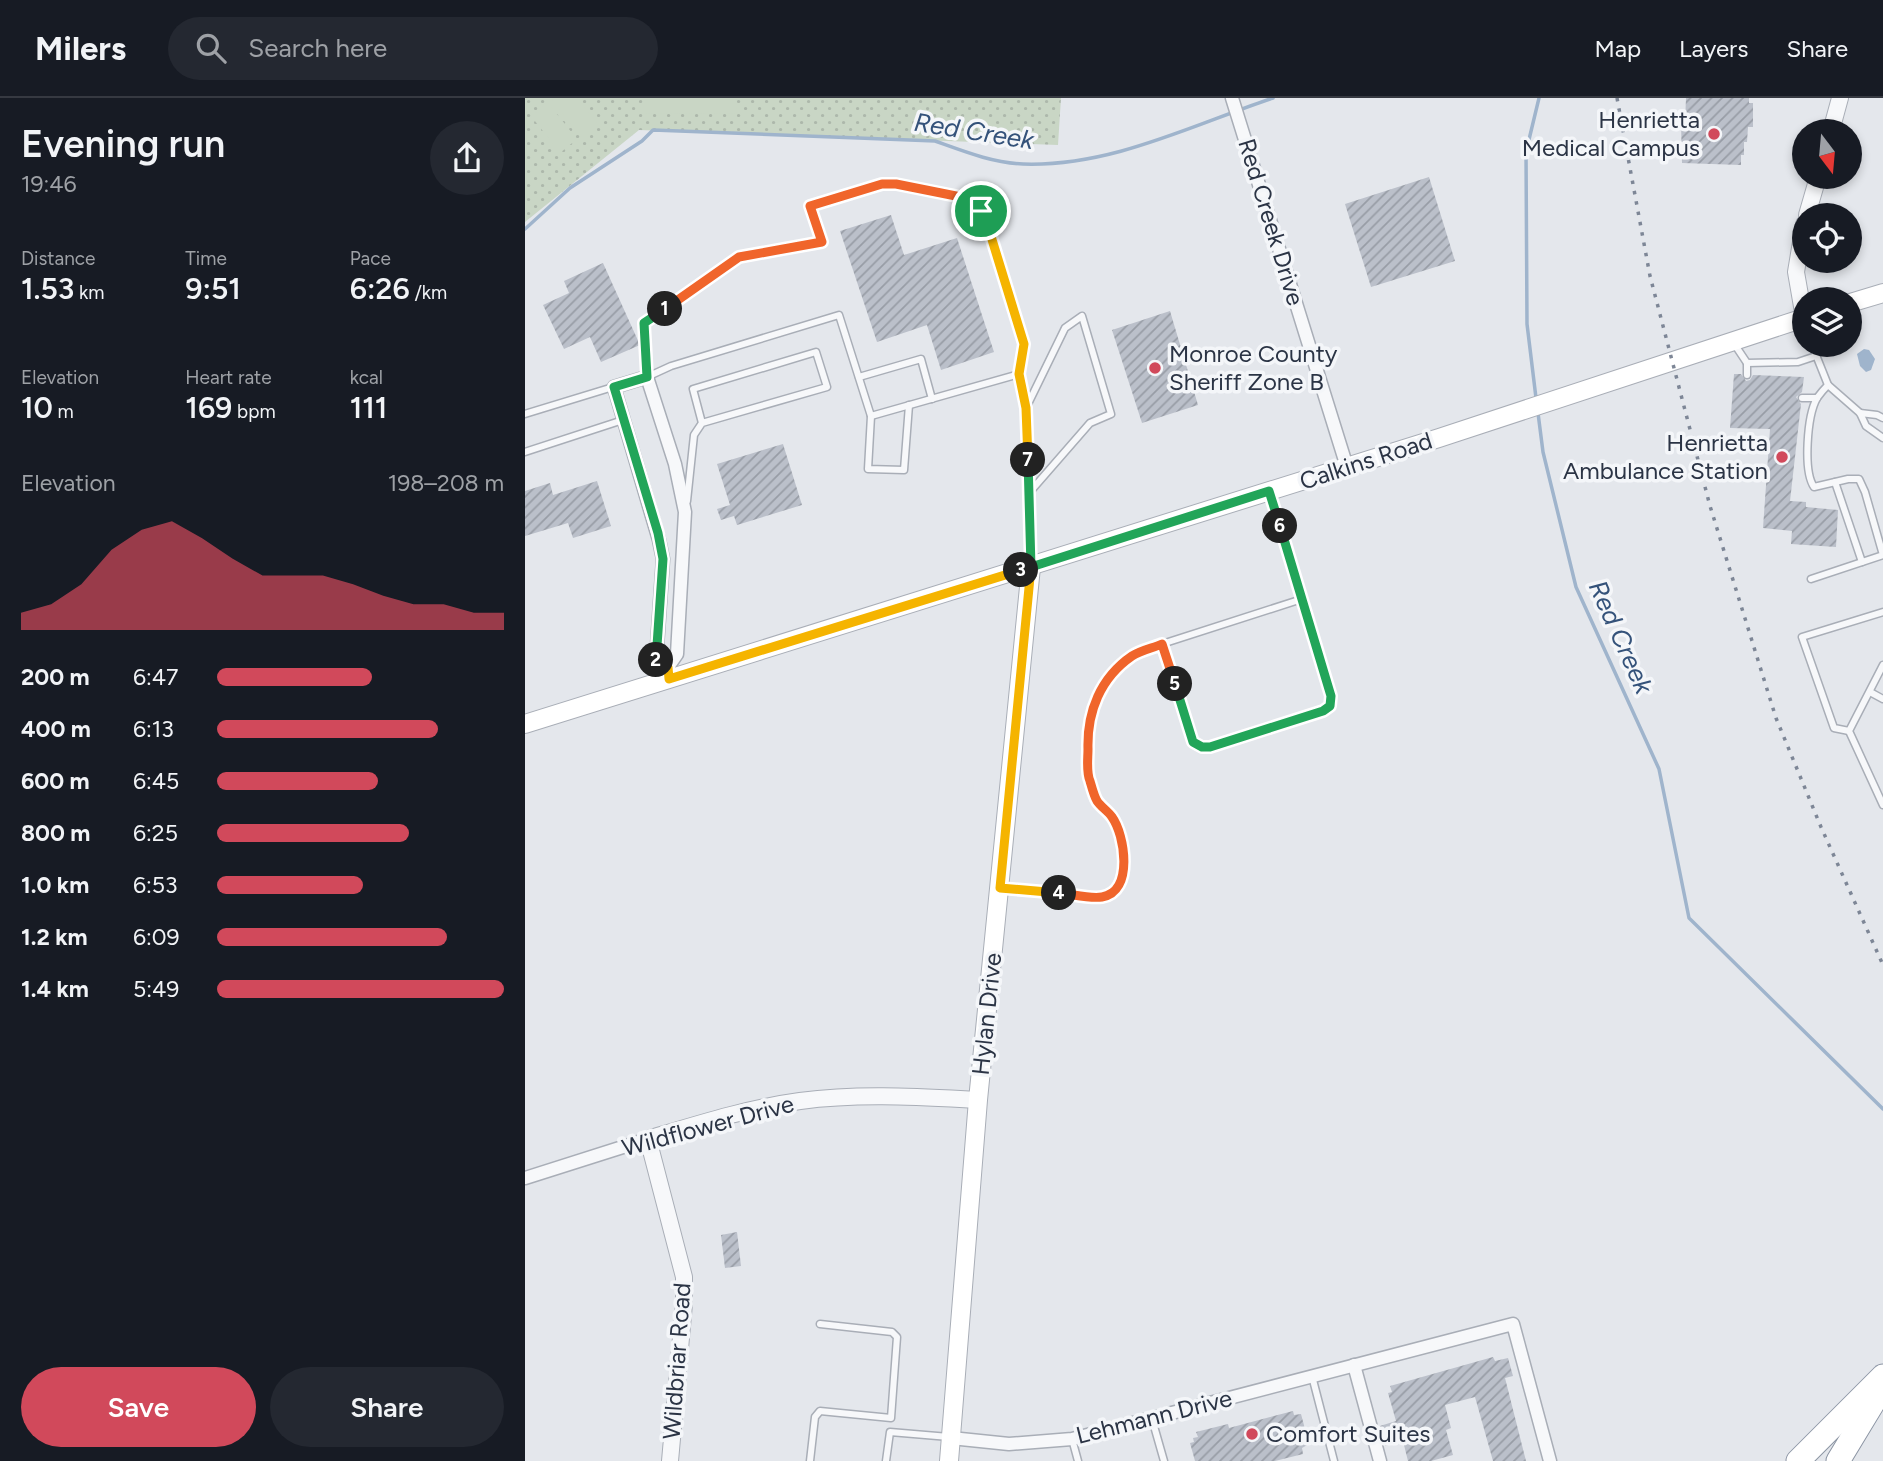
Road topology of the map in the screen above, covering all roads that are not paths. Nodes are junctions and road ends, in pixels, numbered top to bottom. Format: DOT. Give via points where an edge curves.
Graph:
graph roads {
  1 [pos="1232,98"];
  2 [pos="1840,98"];
  3 [pos="1834,119"];
  4 [pos="1883,293"];
  5 [pos="1862,299"];
  6 [pos="1792,323"];
  7 [pos="1732,341"];
  8 [pos="1813,357"];
  9 [pos="1816,357"];
  10 [pos="1747,363"];
  11 [pos="1019,374"];
  12 [pos="1747,375"];
  13 [pos="647,377"];
  14 [pos="859,377"];
  15 [pos="1828,385"];
  16 [pos="614,387"];
  17 [pos="1802,398"];
  18 [pos="1817,398"];
  19 [pos="932,399"];
  20 [pos="909,405"];
  21 [pos="1026,408"];
  22 [pos="1860,413"];
  23 [pos="525,414"];
  24 [pos="871,416"];
  25 [pos="1883,418"];
  26 [pos="624,420"];
  27 [pos="702,423"];
  28 [pos="1883,438"];
  29 [pos="525,452"];
  30 [pos="1347,467"];
  31 [pos="1835,482"];
  32 [pos="1269,491"];
  33 [pos="1029,493"];
  34 [pos="685,512"];
  35 [pos="1883,555"];
  36 [pos="1862,562"];
  37 [pos="1031,567"];
  38 [pos="1811,579"];
  39 [pos="1302,599"];
  40 [pos="1883,612"];
  41 [pos="1162,644"];
  42 [pos="1883,665"];
  43 [pos="668,673"];
  44 [pos="1870,692"];
  45 [pos="1883,699"];
  46 [pos="525,724"];
  47 [pos="1849,731"];
  48 [pos="1883,805"];
  49 [pos="1000,888"];
  50 [pos="978,1100"];
  51 [pos="648,1139"];
  52 [pos="525,1178"];
  53 [pos="820,1324"];
  54 [pos="1354,1365"];
  55 [pos="1312,1376"];
  56 [pos="1883,1376"];
  57 [pos="1883,1388"];
  58 [pos="891,1418"];
  59 [pos="1152,1419"];
  60 [pos="890,1432"];
  61 [pos="951,1438"];
  62 [pos="1072,1440"];
  63 [pos="670,1461"];
  64 [pos="810,1461"];
  65 [pos="886,1461"];
  66 [pos="949,1461"];
  67 [pos="1077,1461"];
  68 [pos="1164,1461"];
  69 [pos="1334,1461"];
  70 [pos="1380,1461"];
  71 [pos="1550,1461"];
  72 [pos="1798,1461"];
  73 [pos="1838,1461"];
  1 -- 30 [label="street, Red Creek Drive"];
  2 -- 3 [label="street"];
  4 -- 5 [label="main road"];
  6 -- 7 [label="main road, Calkins Road"];
  7 -- 10 [label="lane"];
  7 -- 30 [label="main road, Calkins Road"];
  8 -- 10 [label="lane" via="1798,362"];
  9 -- 15 [label="lane"];
  10 -- 12 [label="lane"];
  11 -- 13 [label="lane" via="1024,344 981,211 956,196 882,184 810,206 822,242 739,257 644,323"];
  11 -- 19 [label="lane"];
  11 -- 21 [label="lane"];
  13 -- 14 [label="lane" via="839,315"];
  13 -- 16 [label="street"];
  13 -- 34 [label="street"];
  14 -- 19 [label="lane" via="921,359"];
  14 -- 24 [label="lane"];
  15 -- 18 [label="lane"];
  15 -- 22 [label="lane"];
  16 -- 23 [label="lane"];
  16 -- 26 [label="street"];
  17 -- 18 [label="lane"];
  18 -- 31 [label="lane" via="1811,412 1807,468 1814,487"];
  19 -- 20 [label="lane"];
  20 -- 24 [label="lane"];
  20 -- 24 [label="lane" via="904,470 868,468"];
  21 -- 33 [label="lane"];
  21 -- 33 [label="lane" via="1065,328 1082,316 1111,414 1090,423"];
  22 -- 25 [label="lane"];
  22 -- 28 [label="lane" via="1866,426"];
  26 -- 29 [label="lane"];
  26 -- 43 [label="street" via="661,550 656,661"];
  27 -- 27 [label="lane" via="827,387 816,352 692,389"];
  27 -- 34 [label="lane" via="694,435"];
  30 -- 32 [label="main road, Calkins Road"];
  31 -- 35 [label="lane" via="1859,479"];
  31 -- 36 [label="lane"];
  32 -- 37 [label="main road, Calkins Road"];
  32 -- 39 [label="lane"];
  33 -- 37 [label="lane"];
  34 -- 43 [label="street" via="677,654"];
  35 -- 36 [label="lane"];
  36 -- 38 [label="lane"];
  37 -- 43 [label="main road, Calkins Road"];
  37 -- 49 [label="main road, Hylan Drive"];
  39 -- 41 [label="lane"];
  39 -- 41 [label="lane" via="1331,696 1330,706 1323,711 1202,747 1193,742"];
  40 -- 47 [label="lane" via="1802,637 1834,729"];
  41 -- 49 [label="lane" via="1133,655 1110,677 1094,702 1088,778 1097,801 1120,833 1124,855 1119,886 1103,897"];
  42 -- 44 [label="lane"];
  43 -- 46 [label="main road, Calkins Road"];
  44 -- 45 [label="lane"];
  44 -- 47 [label="lane"];
  47 -- 48 [label="lane"];
  49 -- 50 [label="main road, Hylan Drive"];
  50 -- 51 [label="street, Wildflower Drive" via="882,1096 801,1101 736,1113"];
  50 -- 61 [label="main road, Hylan Drive"];
  51 -- 52 [label="street, Wildflower Drive"];
  51 -- 63 [label="street, Wildbriar Road" via="684,1277"];
  53 -- 58 [label="lane" via="892,1332 897,1337"];
  54 -- 55 [label="street, Lehmann Drive"];
  54 -- 70 [label="street"];
  54 -- 71 [label="street, Lehmann Drive" via="1513,1324"];
  55 -- 59 [label="street, Lehmann Drive"];
  55 -- 69 [label="lane"];
  56 -- 72 [label="highway"];
  57 -- 73 [label="highway"];
  58 -- 60 [label="lane"];
  58 -- 64 [label="lane" via="820,1411 815,1417"];
  59 -- 62 [label="street, Lehmann Drive"];
  59 -- 68 [label="lane"];
  60 -- 61 [label="lane"];
  60 -- 65 [label="lane"];
  61 -- 62 [label="street, Lehmann Drive" via="1009,1444"];
  61 -- 66 [label="main road, Hylan Drive"];
  62 -- 67 [label="lane"];
}
